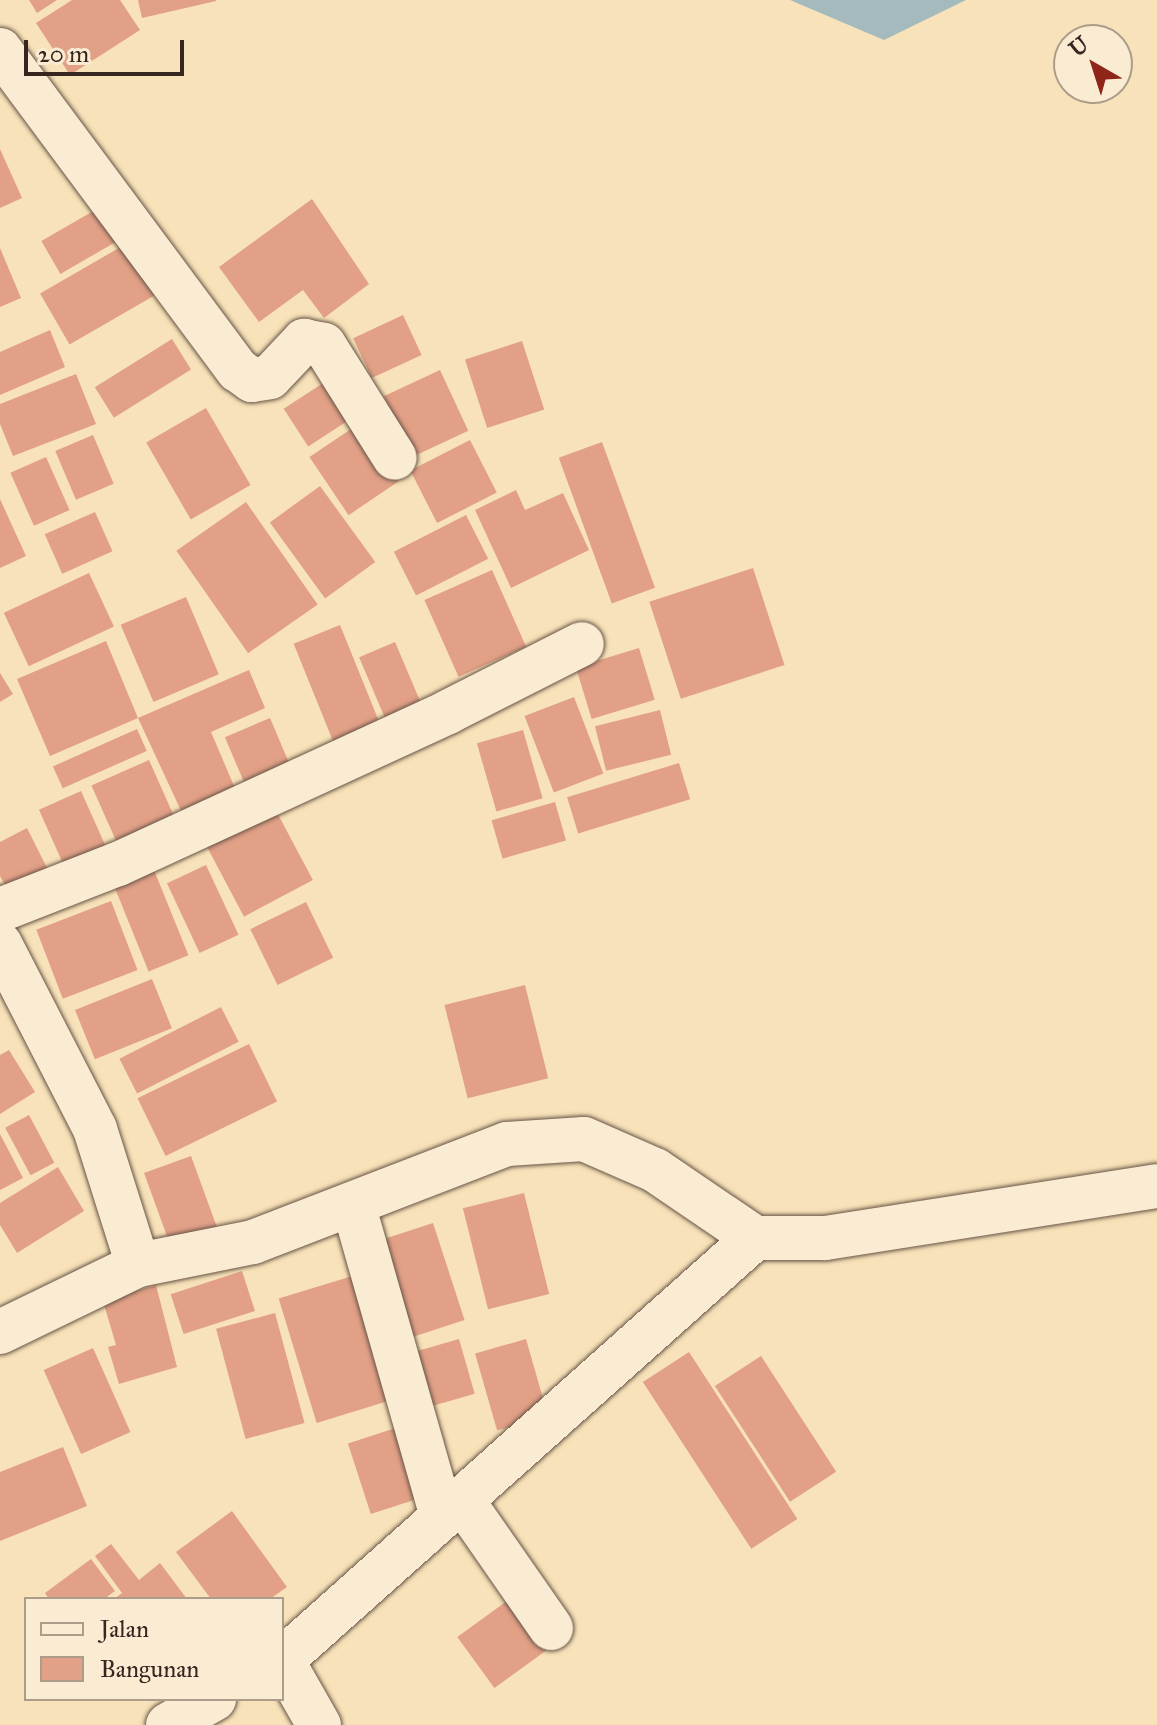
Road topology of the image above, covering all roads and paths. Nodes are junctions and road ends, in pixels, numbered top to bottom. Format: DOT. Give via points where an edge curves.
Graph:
graph roads {
  1 [pos="0,50"];
  2 [pos="395,458"];
  3 [pos="582,644"];
  4 [pos="0,910"];
  5 [pos="0,944"];
  6 [pos="1157,1186"];
  7 [pos="353,1204"];
  8 [pos="755,1238"];
  9 [pos="138,1265"];
  10 [pos="0,1332"];
  11 [pos="452,1508"];
  12 [pos="551,1628"];
  13 [pos="284,1658"];
  14 [pos="284,1664"];
  15 [pos="210,1701"];
  16 [pos="168,1725"];
  17 [pos="319,1725"];
  1 -- 2 [label="street" via="238,370 252,380 270,377 304,341 324,345"];
  3 -- 4 [label="street" via="118,864"];
  5 -- 9 [label="street" via="95,1129"];
  6 -- 8 [label="street" via="825,1238"];
  7 -- 8 [label="street" via="507,1144 584,1139 655,1170"];
  7 -- 9 [label="street" via="253,1242"];
  7 -- 11 [label="street"];
  8 -- 11 [label="street"];
  9 -- 10 [label="street"];
  11 -- 12 [label="street"];
  11 -- 13 [label="street"];
  14 -- 17 [label="street"];
  15 -- 16 [label="street"];
}
